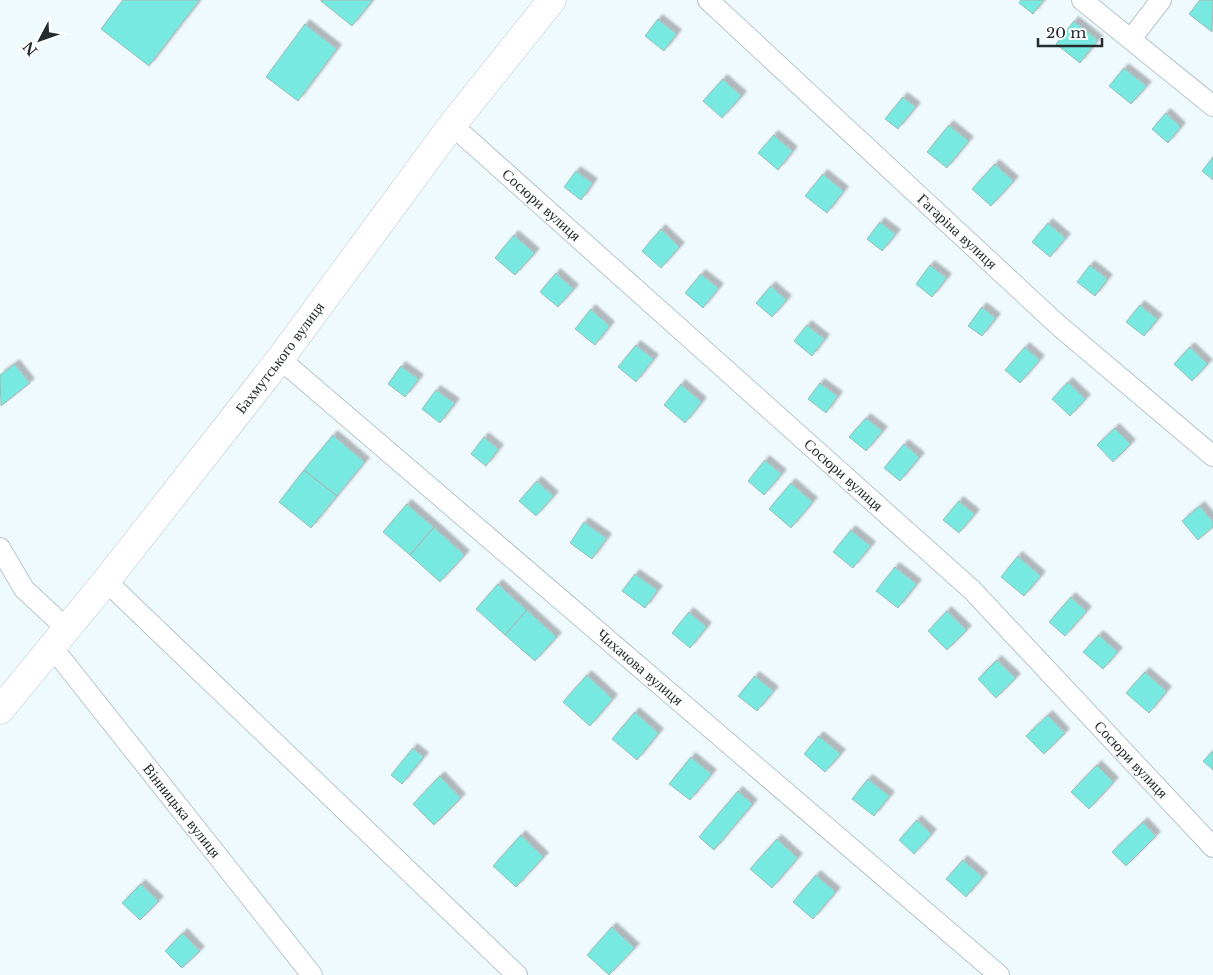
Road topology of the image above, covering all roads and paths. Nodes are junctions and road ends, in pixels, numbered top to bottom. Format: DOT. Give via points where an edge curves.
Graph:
graph roads {
  1 [pos="552,0"];
  2 [pos="708,0"];
  3 [pos="1082,0"];
  4 [pos="1161,0"];
  5 [pos="1132,39"];
  6 [pos="1213,106"];
  7 [pos="452,125"];
  8 [pos="280,359"];
  9 [pos="1213,456"];
  10 [pos="0,548"];
  11 [pos="106,581"];
  12 [pos="59,638"];
  13 [pos="0,710"];
  14 [pos="1213,847"];
  15 [pos="312,975"];
  16 [pos="518,975"];
  17 [pos="998,975"];
  1 -- 7 [label="main road, Бахмутського вулиця"];
  2 -- 9 [label="street, Гагаріна вулиця" via="1058,325"];
  3 -- 5 [label="street"];
  4 -- 5 [label="street"];
  5 -- 6 [label="street"];
  7 -- 8 [label="main road, Бахмутського вулиця"];
  7 -- 14 [label="street, Сосюри вулиця" via="972,590"];
  8 -- 11 [label="main road, Бахмутського вулиця"];
  8 -- 17 [label="street, Чихачова вулиця"];
  10 -- 12 [label="street, Вінницька вулиця"];
  11 -- 12 [label="main road, Бахмутського вулиця"];
  11 -- 16 [label="street"];
  12 -- 13 [label="main road, Бахмутського вулиця"];
  12 -- 15 [label="street, Вінницька вулиця"];
}
